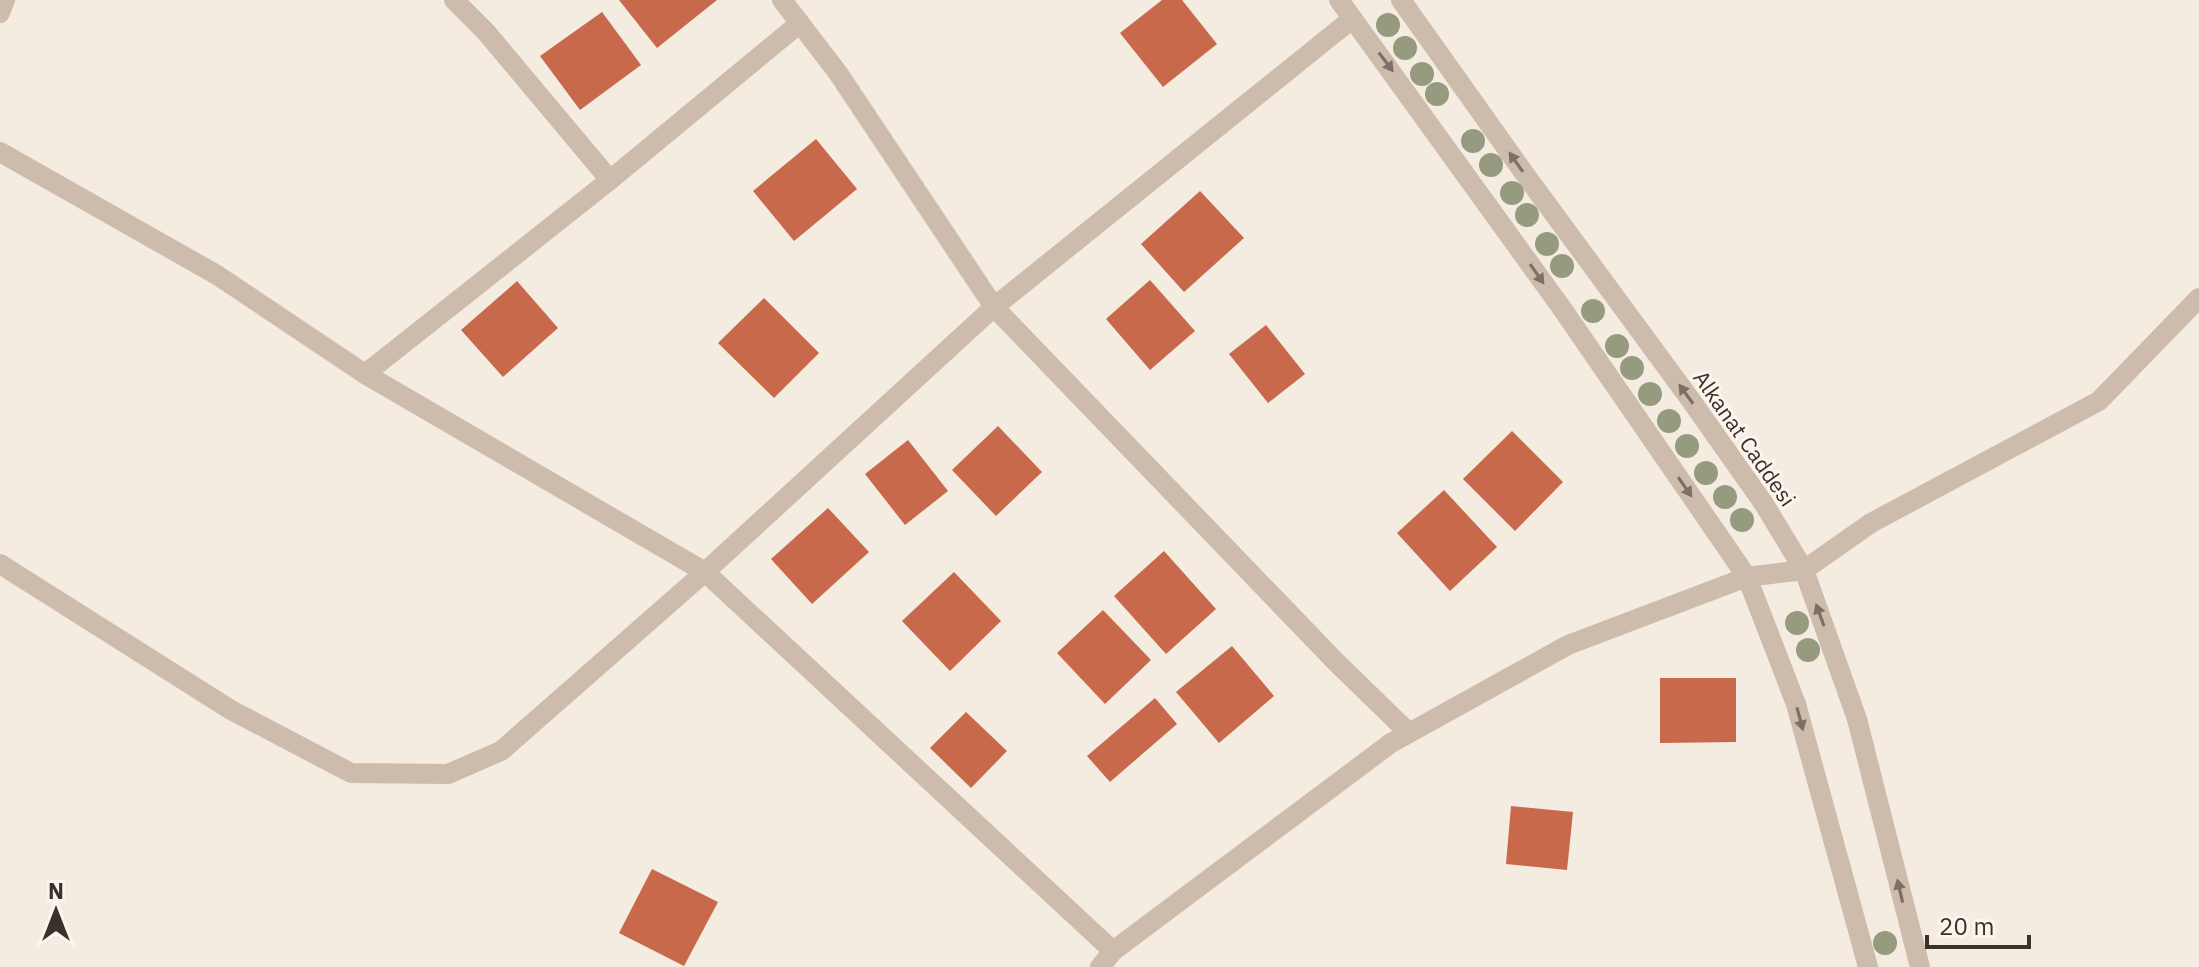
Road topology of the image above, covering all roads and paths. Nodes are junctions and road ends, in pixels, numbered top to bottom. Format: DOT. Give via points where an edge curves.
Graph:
graph roads {
  1 [pos="5,0"];
  2 [pos="454,0"];
  3 [pos="782,0"];
  4 [pos="1339,0"];
  5 [pos="1401,0"];
  6 [pos="0,13"];
  7 [pos="1352,19"];
  8 [pos="800,23"];
  9 [pos="0,152"];
  10 [pos="610,180"];
  11 [pos="2199,298"];
  12 [pos="994,307"];
  13 [pos="365,374"];
  14 [pos="0,564"];
  15 [pos="1804,570"];
  16 [pos="705,572"];
  17 [pos="1747,577"];
  18 [pos="1409,733"];
  19 [pos="1107,959"];
  20 [pos="1868,967"];
  21 [pos="1920,967"];
  1 -- 6 [label="street"];
  2 -- 10 [label="street"];
  3 -- 8 [label="street"];
  4 -- 7 [label="street"];
  15 -- 5 [label="street, Alkanat Caddesi, one-way" via="1690,399"];
  7 -- 12 [label="street"];
  7 -- 17 [label="street, one-way" via="1552,294"];
  8 -- 10 [label="street"];
  8 -- 12 [label="street"];
  9 -- 13 [label="street" via="217,275"];
  10 -- 13 [label="street"];
  11 -- 15 [label="street" via="2099,401 1871,523"];
  12 -- 16 [label="street"];
  12 -- 18 [label="street"];
  13 -- 16 [label="street"];
  14 -- 16 [label="street" via="231,710 351,773 401,776 448,774 501,751"];
  15 -- 17 [label="street"];
  21 -- 15 [label="street, Alkanat Caddesi, one-way" via="1857,719"];
  16 -- 19 [label="street"];
  17 -- 18 [label="street" via="1568,645"];
  17 -- 20 [label="street, one-way" via="1796,704"];
  18 -- 19 [label="street"];
}
